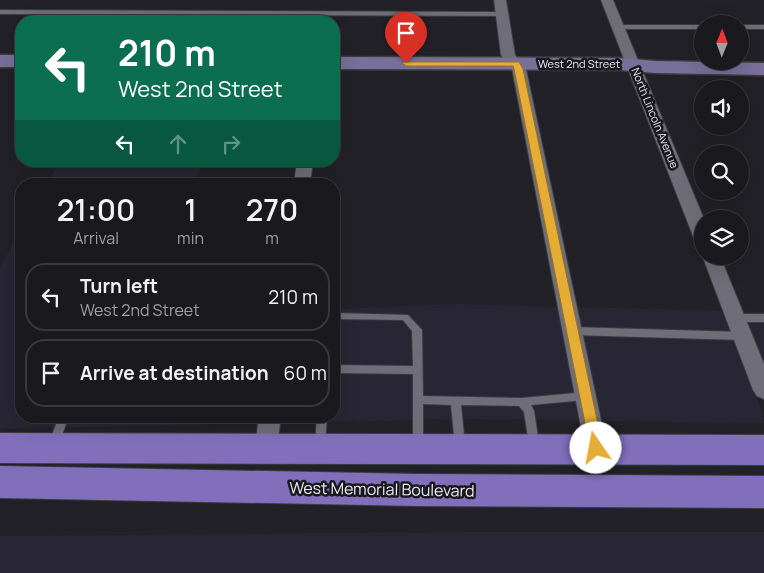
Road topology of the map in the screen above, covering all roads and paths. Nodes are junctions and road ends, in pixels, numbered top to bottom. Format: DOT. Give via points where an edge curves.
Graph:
graph roads {
  1 [pos="607,0"];
  2 [pos="501,7"];
  3 [pos="0,12"];
  4 [pos="619,28"];
  5 [pos="694,28"];
  6 [pos="749,28"];
  7 [pos="764,28"];
  8 [pos="15,61"];
  9 [pos="1,62"];
  10 [pos="340,63"];
  11 [pos="516,64"];
  12 [pos="634,66"];
  13 [pos="764,68"];
  14 [pos="694,216"];
  15 [pos="715,265"];
  16 [pos="340,316"];
  17 [pos="764,318"];
  18 [pos="739,327"];
  19 [pos="572,331"];
  20 [pos="340,369"];
  21 [pos="417,370"];
  22 [pos="764,390"];
  23 [pos="585,396"];
  24 [pos="417,400"];
  25 [pos="456,401"];
  26 [pos="522,402"];
  27 [pos="61,423"];
  28 [pos="268,432"];
  29 [pos="321,432"];
  30 [pos="0,448"];
  31 [pos="52,448"];
  32 [pos="418,448"];
  33 [pos="460,448"];
  34 [pos="534,448"];
  35 [pos="596,448"];
  36 [pos="764,450"];
  37 [pos="0,482"];
  38 [pos="190,486"];
  39 [pos="764,492"];
  1 -- 4 [label="street, North Lincoln Avenue"];
  2 -- 3 [label="lane"];
  2 -- 11 [label="street" via="508,55"];
  4 -- 5 [label="lane"];
  4 -- 12 [label="street, North Lincoln Avenue"];
  6 -- 7 [label="lane"];
  8 -- 9 [label="street"];
  10 -- 11 [label="street, West 2nd Street"];
  11 -- 12 [label="street, West 2nd Street"];
  11 -- 19 [label="street"];
  12 -- 13 [label="street, West 2nd Street"];
  12 -- 14 [label="street, North Lincoln Avenue"];
  15 -- 18 [label="street"];
  16 -- 21 [label="lane" via="405,317 417,330"];
  17 -- 18 [label="lane"];
  18 -- 19 [label="lane"];
  18 -- 22 [label="street"];
  19 -- 23 [label="street"];
  20 -- 21 [label="lane"];
  21 -- 24 [label="lane"];
  23 -- 26 [label="lane"];
  23 -- 35 [label="street"];
  24 -- 25 [label="lane"];
  24 -- 32 [label="lane"];
  25 -- 26 [label="lane"];
  25 -- 33 [label="lane"];
  26 -- 34 [label="lane" via="528,411"];
  27 -- 31 [label="lane"];
  28 -- 29 [label="main road"];
  28 -- 31 [label="main road"];
  28 -- 38 [label="main road" via="242,468"];
  29 -- 32 [label="main road"];
  30 -- 31 [label="main road"];
  32 -- 33 [label="main road"];
  33 -- 34 [label="main road"];
  34 -- 35 [label="main road"];
  35 -- 36 [label="main road"];
  37 -- 38 [label="main road, West Memorial Boulevard"];
  38 -- 39 [label="main road, West Memorial Boulevard"];
}
